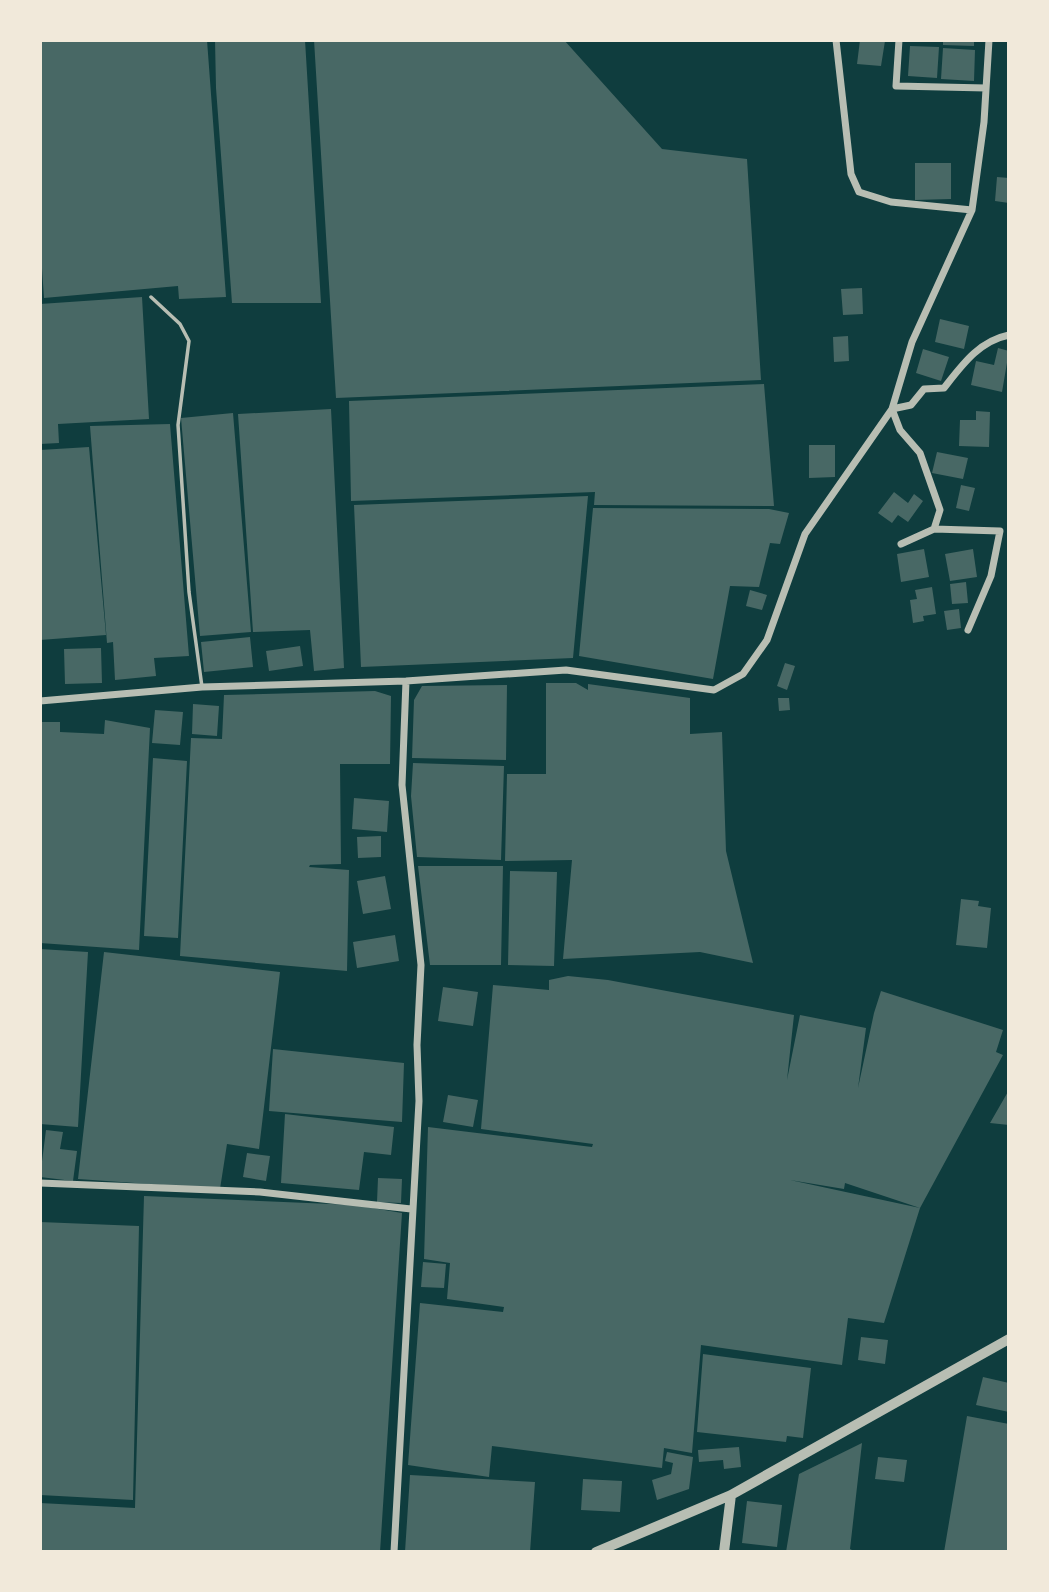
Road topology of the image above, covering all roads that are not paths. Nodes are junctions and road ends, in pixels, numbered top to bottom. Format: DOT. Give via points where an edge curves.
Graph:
graph roads {
  1 [pos="836,40"];
  2 [pos="899,40"];
  3 [pos="989,40"];
  4 [pos="986,88"];
  5 [pos="972,210"];
  6 [pos="151,297"];
  7 [pos="1009,335"];
  8 [pos="892,409"];
  9 [pos="934,529"];
  10 [pos="901,544"];
  11 [pos="968,630"];
  12 [pos="406,681"];
  13 [pos="202,687"];
  14 [pos="40,701"];
  15 [pos="40,1183"];
  16 [pos="411,1209"];
  17 [pos="1009,1339"];
  18 [pos="731,1495"];
  19 [pos="394,1552"];
  20 [pos="596,1552"];
  21 [pos="724,1552"];
  1 -- 5 [label="street" via="851,174 859,192 891,202"];
  2 -- 4 [label="street" via="895,86"];
  3 -- 4 [label="street"];
  4 -- 5 [label="street"];
  5 -- 8 [label="street" via="912,342"];
  6 -- 13 [label="lane" via="180,324 189,341 178,425 189,592"];
  7 -- 8 [label="street" via="994,338 969,357 944,388 923,389 911,405"];
  8 -- 9 [label="street" via="900,430 920,453 940,510"];
  8 -- 12 [label="street" via="805,534 767,640 743,674 714,690 566,670"];
  9 -- 10 [label="street"];
  9 -- 11 [label="street" via="1000,531 992,576"];
  12 -- 13 [label="street"];
  12 -- 16 [label="street" via="402,785 421,965 419,1101"];
  13 -- 14 [label="street"];
  15 -- 16 [label="street" via="260,1192"];
  16 -- 19 [label="street"];
  17 -- 18 [label="street"];
  18 -- 20 [label="street"];
  18 -- 21 [label="street"];
}
